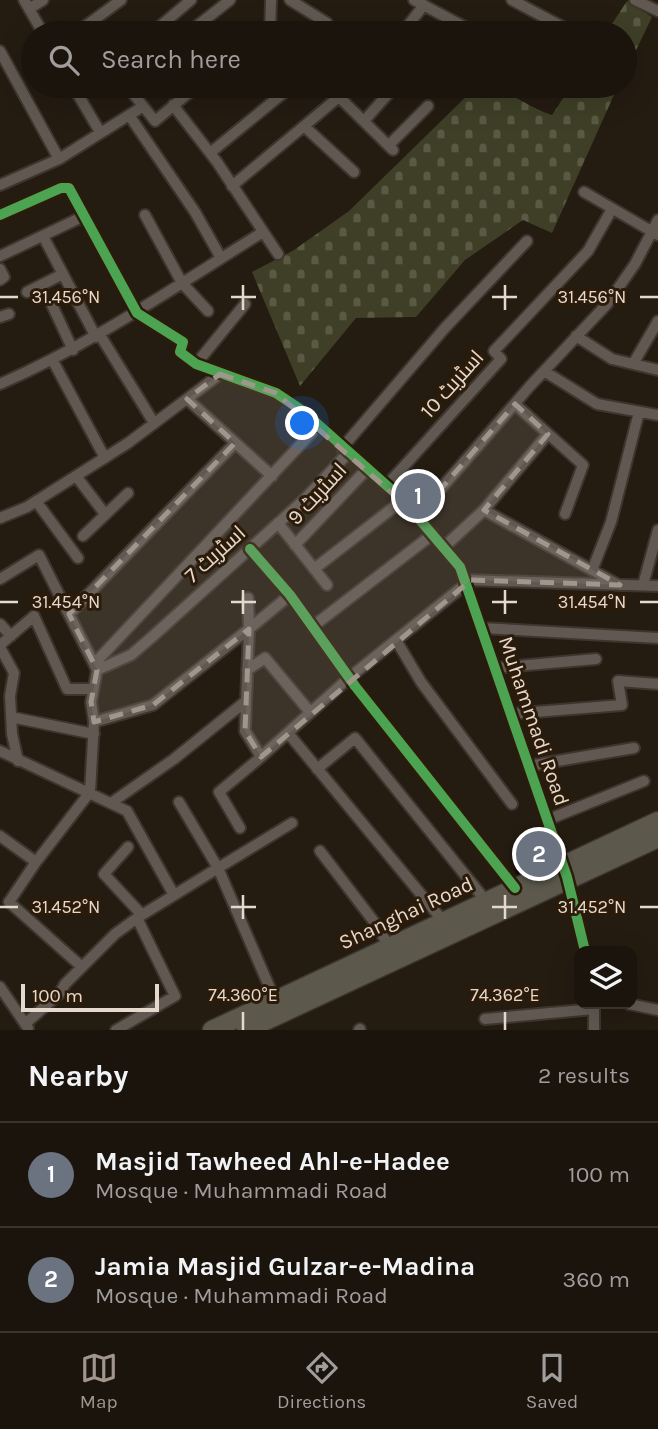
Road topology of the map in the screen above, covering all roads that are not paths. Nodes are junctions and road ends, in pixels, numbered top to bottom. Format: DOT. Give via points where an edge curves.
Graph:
graph roads {
  1 [pos="43,0"];
  2 [pos="121,0"];
  3 [pos="191,0"];
  4 [pos="230,0"];
  5 [pos="271,0"];
  6 [pos="290,0"];
  7 [pos="512,0"];
  8 [pos="636,0"];
  9 [pos="419,3"];
  10 [pos="26,4"];
  11 [pos="658,11"];
  12 [pos="36,21"];
  13 [pos="92,21"];
  14 [pos="166,21"];
  15 [pos="203,21"];
  16 [pos="270,21"];
  17 [pos="324,21"];
  18 [pos="409,21"];
  19 [pos="453,21"];
  20 [pos="551,21"];
  21 [pos="0,51"];
  22 [pos="21,89"];
  23 [pos="26,98"];
  24 [pos="83,98"];
  25 [pos="136,98"];
  26 [pos="182,98"];
  27 [pos="277,98"];
  28 [pos="338,98"];
  29 [pos="340,98"];
  30 [pos="384,98"];
  31 [pos="173,105"];
  32 [pos="428,106"];
  33 [pos="142,107"];
  34 [pos="129,115"];
  35 [pos="364,121"];
  36 [pos="305,127"];
  37 [pos="100,132"];
  38 [pos="210,153"];
  39 [pos="60,159"];
  40 [pos="354,172"];
  41 [pos="0,185"];
  42 [pos="232,186"];
  43 [pos="584,192"];
  44 [pos="612,209"];
  45 [pos="0,215"];
  46 [pos="145,215"];
  47 [pos="84,216"];
  48 [pos="658,220"];
  49 [pos="263,232"];
  50 [pos="655,233"];
  51 [pos="43,236"];
  52 [pos="527,241"];
  53 [pos="278,254"];
  54 [pos="0,256"];
  55 [pos="221,258"];
  56 [pos="0,269"];
  57 [pos="64,274"];
  58 [pos="0,280"];
  59 [pos="182,284"];
  60 [pos="27,292"];
  61 [pos="245,304"];
  62 [pos="52,305"];
  63 [pos="208,311"];
  64 [pos="137,313"];
  65 [pos="658,321"];
  66 [pos="98,336"];
  67 [pos="576,337"];
  68 [pos="73,350"];
  69 [pos="53,361"];
  70 [pos="196,364"];
  71 [pos="634,364"];
  72 [pos="658,370"];
  73 [pos="544,371"];
  74 [pos="220,373"];
  75 [pos="0,384"];
  76 [pos="187,399"];
  77 [pos="515,404"];
  78 [pos="639,412"];
  79 [pos="658,415"];
  80 [pos="154,423"];
  81 [pos="317,427"];
  82 [pos="548,434"];
  83 [pos="235,443"];
  84 [pos="345,450"];
  85 [pos="105,458"];
  86 [pos="367,469"];
  87 [pos="76,476"];
  88 [pos="272,476"];
  89 [pos="386,486"];
  90 [pos="128,493"];
  91 [pos="403,500"];
  92 [pos="36,501"];
  93 [pos="484,510"];
  94 [pos="105,514"];
  95 [pos="565,514"];
  96 [pos="417,516"];
  97 [pos="0,518"];
  98 [pos="278,523"];
  99 [pos="658,530"];
  100 [pos="433,534"];
  101 [pos="83,536"];
  102 [pos="295,545"];
  103 [pos="444,547"];
  104 [pos="250,549"];
  105 [pos="78,558"];
  106 [pos="593,568"];
  107 [pos="314,569"];
  108 [pos="0,579"];
  109 [pos="466,582"];
  110 [pos="327,585"];
  111 [pos="620,585"];
  112 [pos="643,585"];
  113 [pos="658,586"];
  114 [pos="290,595"];
  115 [pos="248,598"];
  116 [pos="69,614"];
  117 [pos="0,624"];
  118 [pos="313,627"];
  119 [pos="482,628"];
  120 [pos="248,629"];
  121 [pos="10,636"];
  122 [pos="658,638"];
  123 [pos="396,640"];
  124 [pos="0,646"];
  125 [pos="596,659"];
  126 [pos="96,667"];
  127 [pos="495,668"];
  128 [pos="247,670"];
  129 [pos="349,678"];
  130 [pos="658,684"];
  131 [pos="92,689"];
  132 [pos="246,701"];
  133 [pos="310,712"];
  134 [pos="510,714"];
  135 [pos="11,717"];
  136 [pos="94,728"];
  137 [pos="288,733"];
  138 [pos="634,748"];
  139 [pos="0,751"];
  140 [pos="261,757"];
  141 [pos="18,761"];
  142 [pos="528,766"];
  143 [pos="317,769"];
  144 [pos="645,781"];
  145 [pos="90,792"];
  146 [pos="179,802"];
  147 [pos="111,803"];
  148 [pos="512,804"];
  149 [pos="547,820"];
  150 [pos="658,821"];
  151 [pos="292,823"];
  152 [pos="240,828"];
  153 [pos="0,836"];
  154 [pos="658,838"];
  155 [pos="128,847"];
  156 [pos="320,851"];
  157 [pos="36,862"];
  158 [pos="219,868"];
  159 [pos="565,873"];
  160 [pos="515,888"];
  161 [pos="174,895"];
  162 [pos="486,901"];
  163 [pos="139,916"];
  164 [pos="443,920"];
  165 [pos="584,946"];
  166 [pos="388,947"];
  167 [pos="82,967"];
  168 [pos="1,991"];
  169 [pos="275,1000"];
  170 [pos="637,1006"];
  171 [pos="574,1008"];
  172 [pos="594,1009"];
  173 [pos="658,1010"];
  174 [pos="485,1019"];
  175 [pos="27,1027"];
  176 [pos="116,1030"];
  177 [pos="212,1030"];
  178 [pos="246,1030"];
  179 [pos="594,1030"];
  1 -- 10 [label="street"];
  2 -- 13 [label="street"];
  3 -- 14 [label="street"];
  4 -- 15 [label="street"];
  5 -- 16 [label="street"];
  6 -- 17 [label="street"];
  7 -- 20 [label="street"];
  8 -- 11 [label="street"];
  9 -- 18 [label="street"];
  9 -- 19 [label="street"];
  10 -- 12 [label="street"];
  21 -- 22 [label="street"];
  23 -- 39 [label="street"];
  24 -- 37 [label="street"];
  25 -- 33 [label="street"];
  26 -- 31 [label="street"];
  27 -- 38 [label="street"];
  28 -- 36 [label="street"];
  29 -- 35 [label="street"];
  30 -- 35 [label="street"];
  31 -- 33 [label="street" via="155,121"];
  31 -- 38 [label="street"];
  32 -- 35 [label="street" via="391,147"];
  33 -- 34 [label="street"];
  34 -- 37 [label="street"];
  34 -- 55 [label="street"];
  36 -- 40 [label="street"];
  36 -- 42 [label="street"];
  37 -- 39 [label="street"];
  38 -- 42 [label="street"];
  39 -- 41 [label="street"];
  42 -- 49 [label="street"];
  43 -- 44 [label="street"];
  44 -- 50 [label="street"];
  44 -- 89 [label="street, اسٹریٹ 10" via="588,251 494,351 501,359"];
  45 -- 47 [label="street" via="69,188"];
  46 -- 59 [label="street"];
  47 -- 51 [label="street"];
  47 -- 64 [label="street"];
  48 -- 50 [label="street"];
  49 -- 53 [label="street"];
  49 -- 55 [label="street"];
  50 -- 67 [label="street" via="607,304"];
  51 -- 54 [label="street"];
  51 -- 57 [label="street"];
  52 -- 84 [label="street, اسٹریٹ 7" via="444,329"];
  55 -- 59 [label="street"];
  56 -- 58 [label="street" via="4,278"];
  57 -- 60 [label="street"];
  57 -- 66 [label="street"];
  59 -- 63 [label="street"];
  59 -- 64 [label="street"];
  61 -- 70 [label="street"];
  62 -- 68 [label="street"];
  64 -- 66 [label="street"];
  64 -- 70 [label="street" via="183,341 180,352"];
  65 -- 71 [label="street"];
  66 -- 68 [label="street"];
  66 -- 80 [label="street"];
  67 -- 71 [label="street" via="605,356"];
  67 -- 73 [label="street"];
  68 -- 69 [label="street"];
  69 -- 75 [label="street"];
  69 -- 85 [label="street"];
  70 -- 74 [label="street, Muhammadi Road"];
  71 -- 72 [label="street"];
  73 -- 77 [label="street"];
  73 -- 78 [label="street" via="597,404"];
  74 -- 76 [label="street"];
  74 -- 81 [label="street, Muhammadi Road" via="276,393"];
  76 -- 80 [label="street"];
  76 -- 83 [label="street"];
  77 -- 82 [label="street"];
  77 -- 96 [label="street"];
  78 -- 79 [label="street"];
  78 -- 106 [label="street" via="611,522"];
  80 -- 85 [label="street"];
  81 -- 84 [label="street, Muhammadi Road"];
  81 -- 88 [label="street"];
  82 -- 93 [label="street"];
  82 -- 95 [label="street" via="583,465"];
  83 -- 88 [label="street"];
  83 -- 116 [label="street"];
  84 -- 86 [label="street, Muhammadi Road"];
  84 -- 98 [label="street, اسٹریٹ 7"];
  85 -- 87 [label="street"];
  86 -- 89 [label="street, Muhammadi Road"];
  86 -- 102 [label="street, اسٹریٹ 9"];
  87 -- 92 [label="street"];
  87 -- 94 [label="street"];
  88 -- 126 [label="street"];
  89 -- 91 [label="street, Muhammadi Road"];
  90 -- 94 [label="street"];
  91 -- 96 [label="street, Muhammadi Road"];
  91 -- 107 [label="street"];
  92 -- 97 [label="street"];
  92 -- 105 [label="street"];
  93 -- 103 [label="street"];
  93 -- 106 [label="street"];
  94 -- 101 [label="street"];
  96 -- 100 [label="street, Muhammadi Road"];
  98 -- 102 [label="street"];
  98 -- 104 [label="street, اسٹریٹ 7"];
  99 -- 112 [label="street"];
  100 -- 103 [label="street, Muhammadi Road"];
  100 -- 118 [label="street"];
  102 -- 107 [label="street"];
  103 -- 109 [label="street, Muhammadi Road"];
  104 -- 114 [label="street"];
  104 -- 126 [label="street, اسٹریٹ 7" via="131,655"];
  106 -- 111 [label="street"];
  107 -- 110 [label="street"];
  108 -- 116 [label="street" via="39,555"];
  109 -- 111 [label="street"];
  109 -- 119 [label="street, Muhammadi Road"];
  109 -- 123 [label="street"];
  111 -- 112 [label="street"];
  112 -- 113 [label="street"];
  114 -- 118 [label="street"];
  114 -- 120 [label="street"];
  115 -- 120 [label="street"];
  116 -- 126 [label="street"];
  117 -- 121 [label="street"];
  118 -- 129 [label="street"];
  119 -- 122 [label="street"];
  119 -- 127 [label="street, Muhammadi Road"];
  120 -- 128 [label="street"];
  120 -- 136 [label="street" via="153,705"];
  121 -- 124 [label="street"];
  121 -- 131 [label="street" via="34,616 67,689"];
  123 -- 129 [label="street"];
  123 -- 148 [label="street" via="421,682"];
  124 -- 135 [label="street" via="14,673"];
  125 -- 127 [label="street"];
  126 -- 131 [label="street"];
  127 -- 134 [label="street, Muhammadi Road"];
  128 -- 132 [label="street"];
  128 -- 133 [label="street" via="265,658"];
  129 -- 133 [label="street"];
  129 -- 160 [label="street"];
  130 -- 134 [label="street" via="618,681 622,705"];
  131 -- 136 [label="street"];
  132 -- 140 [label="street" via="245,731"];
  132 -- 147 [label="street"];
  133 -- 137 [label="street"];
  134 -- 142 [label="street, Muhammadi Road"];
  135 -- 136 [label="street"];
  135 -- 141 [label="street"];
  136 -- 145 [label="street"];
  137 -- 140 [label="street"];
  137 -- 143 [label="street"];
  138 -- 142 [label="street"];
  139 -- 141 [label="street"];
  140 -- 152 [label="street" via="219,792"];
  141 -- 145 [label="street"];
  142 -- 149 [label="street, Muhammadi Road"];
  143 -- 162 [label="street" via="355,738"];
  143 -- 164 [label="street"];
  144 -- 149 [label="street"];
  145 -- 147 [label="street"];
  145 -- 157 [label="street"];
  146 -- 158 [label="street"];
  147 -- 161 [label="street" via="127,811"];
  149 -- 159 [label="street, Muhammadi Road"];
  150 -- 159 [label="main road, Shanghai Road"];
  151 -- 158 [label="street"];
  153 -- 157 [label="street"];
  154 -- 159 [label="main road, Shanghai Road"];
  155 -- 163 [label="street" via="104,874"];
  156 -- 166 [label="street"];
  157 -- 167 [label="street" via="9,901"];
  158 -- 161 [label="street"];
  158 -- 169 [label="street"];
  159 -- 160 [label="main road, Shanghai Road"];
  159 -- 165 [label="street, Muhammadi Road"];
  159 -- 178 [label="main road, Shanghai Road"];
  160 -- 162 [label="main road, Shanghai Road"];
  161 -- 163 [label="street"];
  162 -- 164 [label="main road, Shanghai Road"];
  163 -- 167 [label="street"];
  163 -- 176 [label="street" via="176,996"];
  164 -- 166 [label="main road, Shanghai Road"];
  166 -- 169 [label="main road, Shanghai Road"];
  167 -- 175 [label="street"];
  168 -- 175 [label="street"];
  169 -- 177 [label="main road, Shanghai Road"];
  170 -- 173 [label="street"];
  171 -- 174 [label="street"];
  172 -- 179 [label="street"];
}
